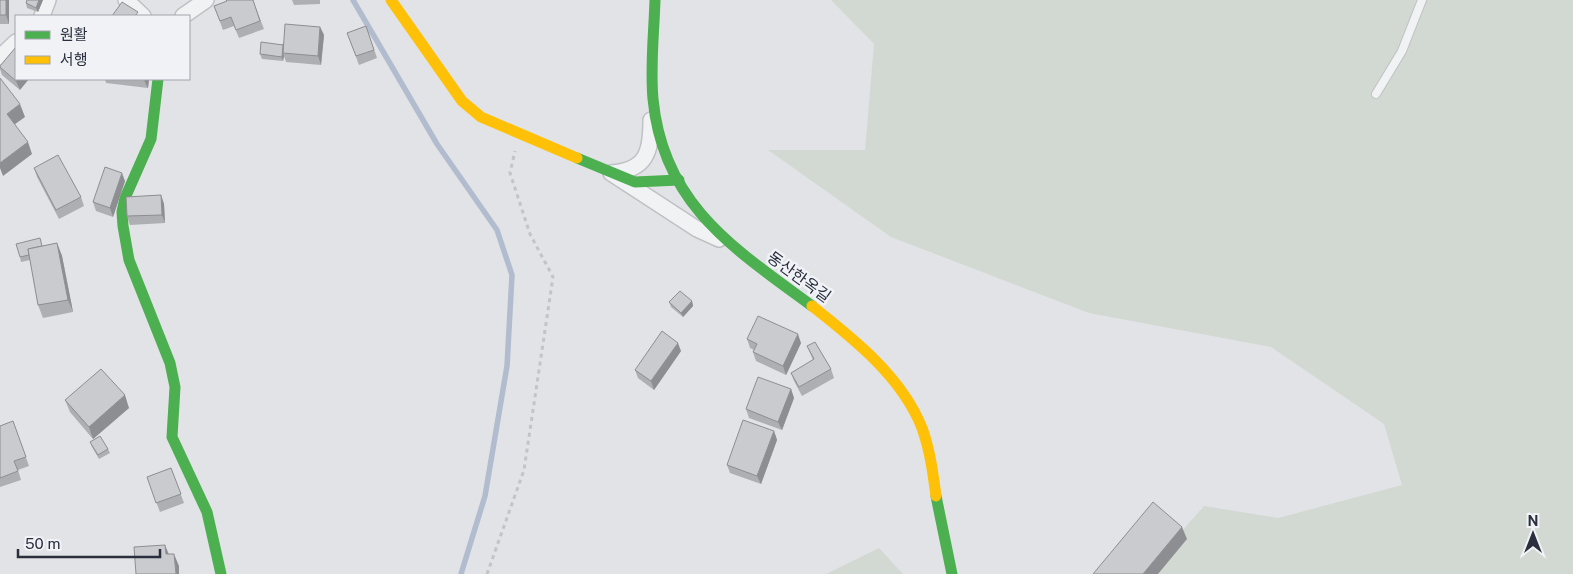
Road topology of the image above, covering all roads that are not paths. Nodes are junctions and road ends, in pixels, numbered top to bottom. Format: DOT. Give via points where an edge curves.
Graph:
graph roads {
  1 [pos="48,0"];
  2 [pos="126,0"];
  3 [pos="206,0"];
  4 [pos="391,0"];
  5 [pos="654,0"];
  6 [pos="1422,0"];
  7 [pos="42,15"];
  8 [pos="142,15"];
  9 [pos="184,15"];
  10 [pos="15,43"];
  11 [pos="0,57"];
  12 [pos="158,80"];
  13 [pos="652,91"];
  14 [pos="1376,94"];
  15 [pos="611,173"];
  16 [pos="679,180"];
  17 [pos="727,243"];
  18 [pos="221,574"];
  19 [pos="952,574"];
  1 -- 7 [label="street"];
  2 -- 8 [label="street"];
  3 -- 9 [label="street"];
  4 -- 15 [label="street" via="462,101 481,116"];
  5 -- 13 [label="street, 동산한옥길"];
  6 -- 14 [label="lane" via="1402,51"];
  10 -- 11 [label="street"];
  12 -- 18 [label="street" via="152,139 127,191 122,212 123,226 134,274 172,369 175,398 172,437 207,512"];
  13 -- 15 [label="street" via="651,141 646,156 635,168"];
  13 -- 16 [label="street, 동산한옥길" via="662,141"];
  15 -- 16 [label="street" via="635,182"];
  15 -- 17 [label="street" via="697,229"];
  16 -- 17 [label="street, 동산한옥길" via="703,218"];
  17 -- 19 [label="street, 동산한옥길" via="829,319 862,348 911,406 923,430"];
}
